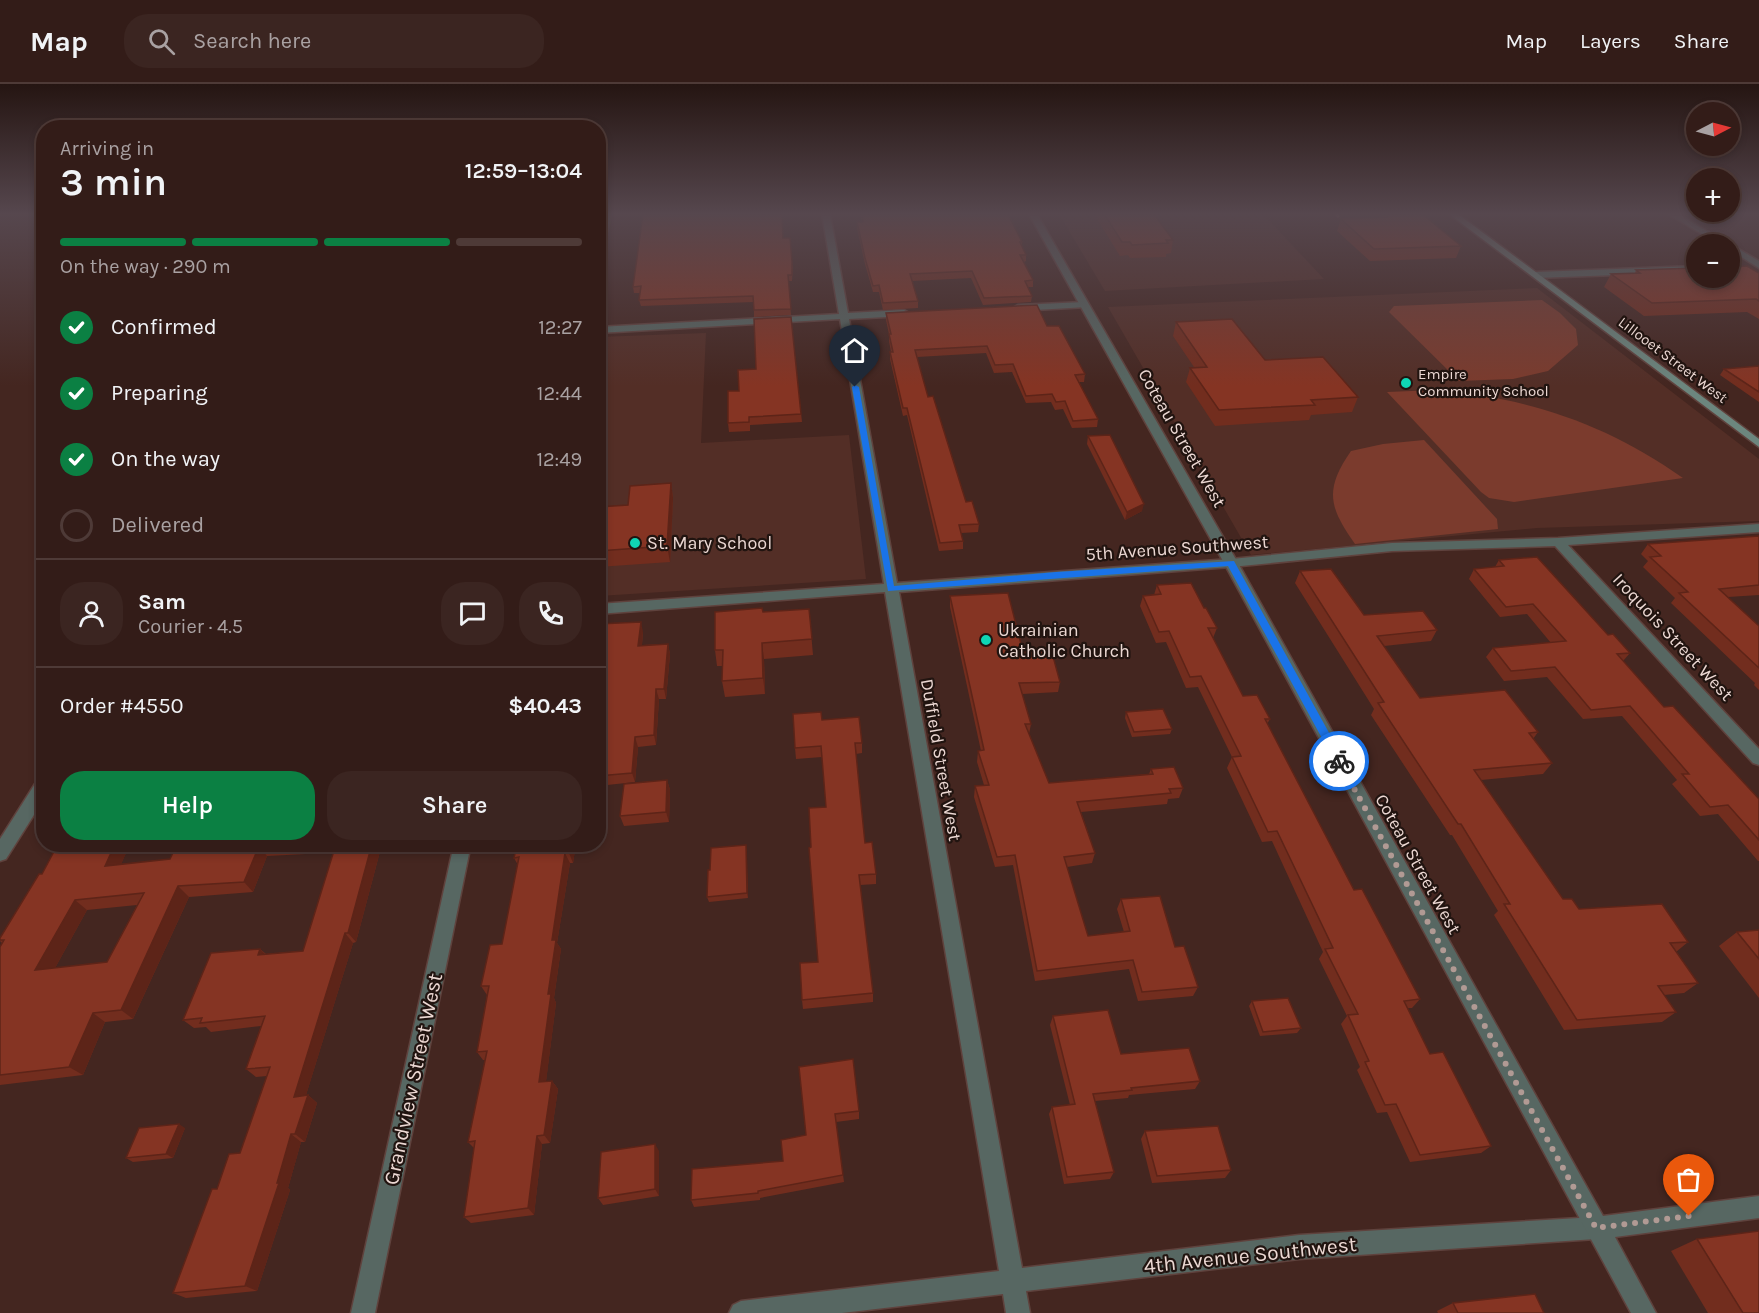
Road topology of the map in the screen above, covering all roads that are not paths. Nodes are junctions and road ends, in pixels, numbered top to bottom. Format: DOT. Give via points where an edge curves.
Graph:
graph roads {
  1 [pos="836,271"];
  2 [pos="1065,271"];
  3 [pos="1531,271"];
  4 [pos="1633,271"];
  5 [pos="1536,275"];
  6 [pos="1084,305"];
  7 [pos="1006,309"];
  8 [pos="914,313"];
  9 [pos="843,316"];
  10 [pos="606,330"];
  11 [pos="1759,444"];
  12 [pos="1759,528"];
  13 [pos="1558,542"];
  14 [pos="1231,563"];
  15 [pos="891,589"];
  16 [pos="606,608"];
  17 [pos="1759,759"];
  18 [pos="36,797"];
  19 [pos="461,852"];
  20 [pos="0,854"];
  21 [pos="1759,1207"];
  22 [pos="1596,1228"];
  23 [pos="1012,1280"];
  24 [pos="363,1313"];
  25 [pos="741,1313"];
  26 [pos="1018,1313"];
  27 [pos="1644,1313"];
  1 -- 9 [label="street, Duffield Street West"];
  2 -- 6 [label="street, Coteau Street West"];
  3 -- 5 [label="main road, Lillooet Street West"];
  4 -- 5 [label="street"];
  5 -- 11 [label="main road, Lillooet Street West"];
  6 -- 7 [label="street"];
  6 -- 14 [label="street, Coteau Street West"];
  8 -- 9 [label="street"];
  9 -- 10 [label="street"];
  9 -- 15 [label="street, Duffield Street West"];
  12 -- 13 [label="street, 5th Avenue Southwest"];
  13 -- 14 [label="street, 5th Avenue Southwest" via="1392,547"];
  13 -- 17 [label="street, Iroquois Street West"];
  14 -- 15 [label="street, 5th Avenue Southwest"];
  14 -- 22 [label="street, Coteau Street West"];
  15 -- 16 [label="street, 5th Avenue Southwest"];
  15 -- 23 [label="street, Duffield Street West"];
  18 -- 20 [label="street"];
  19 -- 24 [label="street, Grandview Street West"];
  21 -- 22 [label="street, 4th Avenue Southwest"];
  22 -- 23 [label="street, 4th Avenue Southwest" via="1299,1247"];
  22 -- 27 [label="street, Coteau Street West"];
  23 -- 25 [label="street, 4th Avenue Southwest"];
  23 -- 26 [label="street, Duffield Street West"];
}
